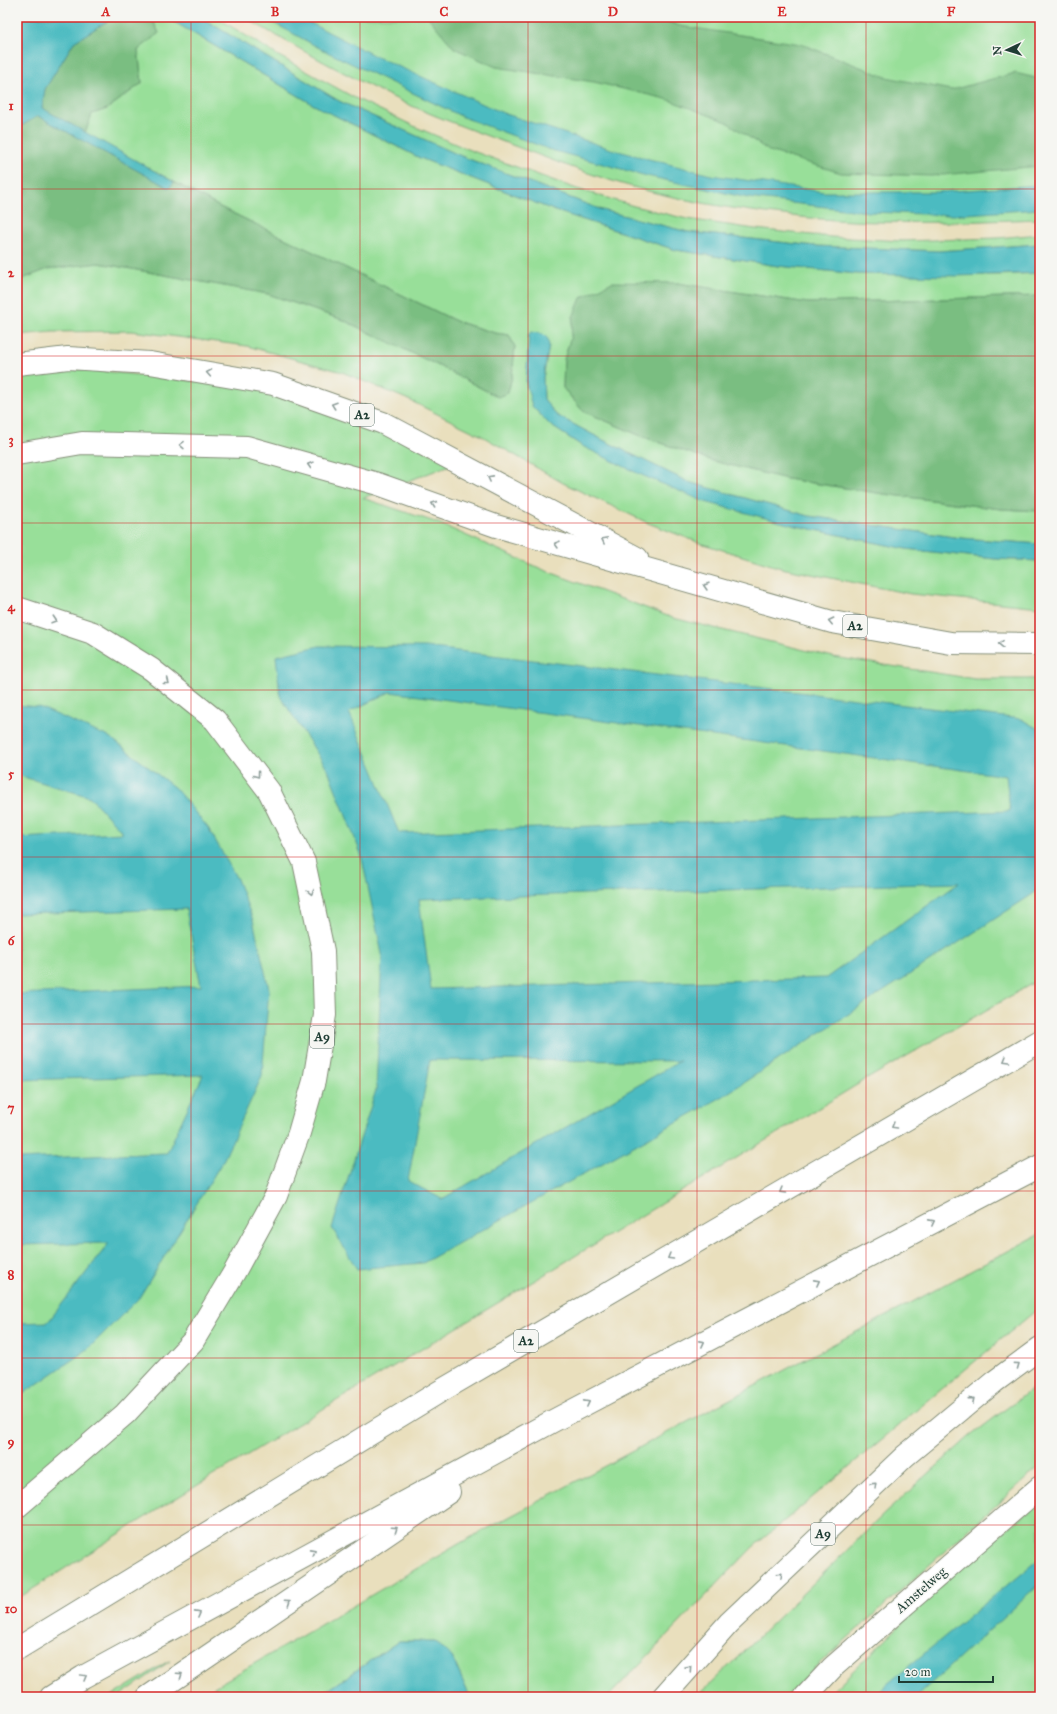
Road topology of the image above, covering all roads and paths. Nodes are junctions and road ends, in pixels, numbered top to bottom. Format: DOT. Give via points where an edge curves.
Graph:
graph roads {
  1 [pos="17,364"];
  2 [pos="17,454"];
  3 [pos="676,578"];
  4 [pos="17,608"];
  5 [pos="1040,644"];
  6 [pos="1040,1041"];
  7 [pos="1040,1166"];
  8 [pos="1040,1348"];
  9 [pos="552,1421"];
  10 [pos="1040,1487"];
  11 [pos="17,1507"];
  12 [pos="17,1649"];
  13 [pos="51,1697"];
  14 [pos="148,1697"];
  15 [pos="663,1697"];
  16 [pos="805,1697"];
  3 -- 1 [label="main road, A2, one-way" via="383,423 273,384 150,363 68,358"];
  3 -- 2 [label="main road, A2, one-way" via="496,526 378,484 248,447 82,443"];
  5 -- 3 [label="main road, A2, one-way" via="951,643 832,622"];
  4 -- 11 [label="main road, A9, one-way" via="93,633 150,669 215,720 269,791 304,862 324,951 325,1015 314,1081 299,1133 276,1196 236,1270 193,1340 125,1414"];
  6 -- 12 [label="main road, A2, one-way" via="439,1392"];
  9 -- 7 [label="main road, one-way"];
  15 -- 8 [label="main road, A9, one-way" via="729,1624 905,1456 994,1382"];
  13 -- 9 [label="main road, one-way"];
  14 -- 9 [label="main road, one-way"];
  10 -- 16 [label="main road, Amstelweg" via="833,1667"];
}
